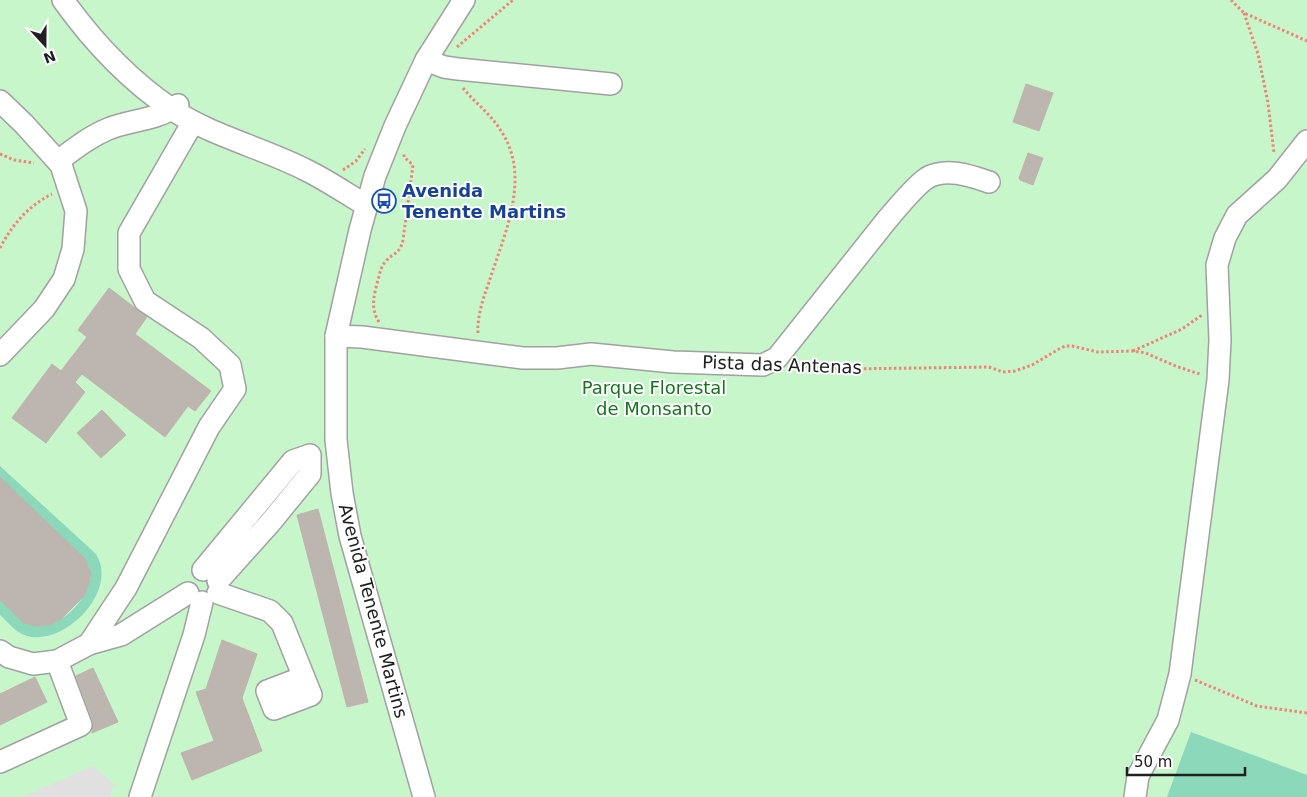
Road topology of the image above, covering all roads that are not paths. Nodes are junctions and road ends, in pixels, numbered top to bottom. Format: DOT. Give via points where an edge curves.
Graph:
graph roads {
  1 [pos="63,0"];
  2 [pos="464,0"];
  3 [pos="435,64"];
  4 [pos="611,84"];
  5 [pos="0,101"];
  6 [pos="175,107"];
  7 [pos="193,122"];
  8 [pos="1307,141"];
  9 [pos="50,162"];
  10 [pos="989,182"];
  11 [pos="366,206"];
  12 [pos="336,336"];
  13 [pos="0,355"];
  14 [pos="336,440"];
  15 [pos="206,588"];
  16 [pos="89,644"];
  17 [pos="0,651"];
  18 [pos="57,661"];
  19 [pos="304,677"];
  20 [pos="0,762"];
  21 [pos="140,797"];
  22 [pos="424,797"];
  23 [pos="1135,797"];
  1 -- 6 [label="street" via="111,57 142,85"];
  2 -- 3 [label="street, Avenida Tenente Martins"];
  3 -- 4 [label="street"];
  3 -- 11 [label="street, Avenida Tenente Martins" via="395,126"];
  5 -- 9 [label="street"];
  6 -- 7 [label="street"];
  6 -- 9 [label="street" via="108,128"];
  7 -- 11 [label="street" via="308,170"];
  7 -- 16 [label="street" via="129,233 129,269 146,301 201,338 230,366 235,389 209,427 126,588"];
  8 -- 23 [label="street" via="1277,179 1237,216 1224,238 1217,266 1218,380 1180,674 1168,720 1138,776"];
  9 -- 13 [label="street" via="64,172 76,211 73,249 64,280 44,309"];
  10 -- 12 [label="street, Pista das Antenas" via="967,174 945,172 928,177 886,220 777,358 763,364 673,362 591,354 523,358"];
  11 -- 12 [label="street, Avenida Tenente Martins"];
  12 -- 14 [label="street, Avenida Tenente Martins"];
  14 -- 15 [label="street" via="320,445 310,455 293,461"];
  14 -- 22 [label="street, Avenida Tenente Martins" via="350,536"];
  15 -- 16 [label="street" via="121,635"];
  15 -- 19 [label="street" via="270,611 282,623"];
  15 -- 21 [label="street"];
  16 -- 18 [label="street"];
  17 -- 18 [label="street" via="9,658 33,664"];
  18 -- 20 [label="street" via="81,725"];
}
